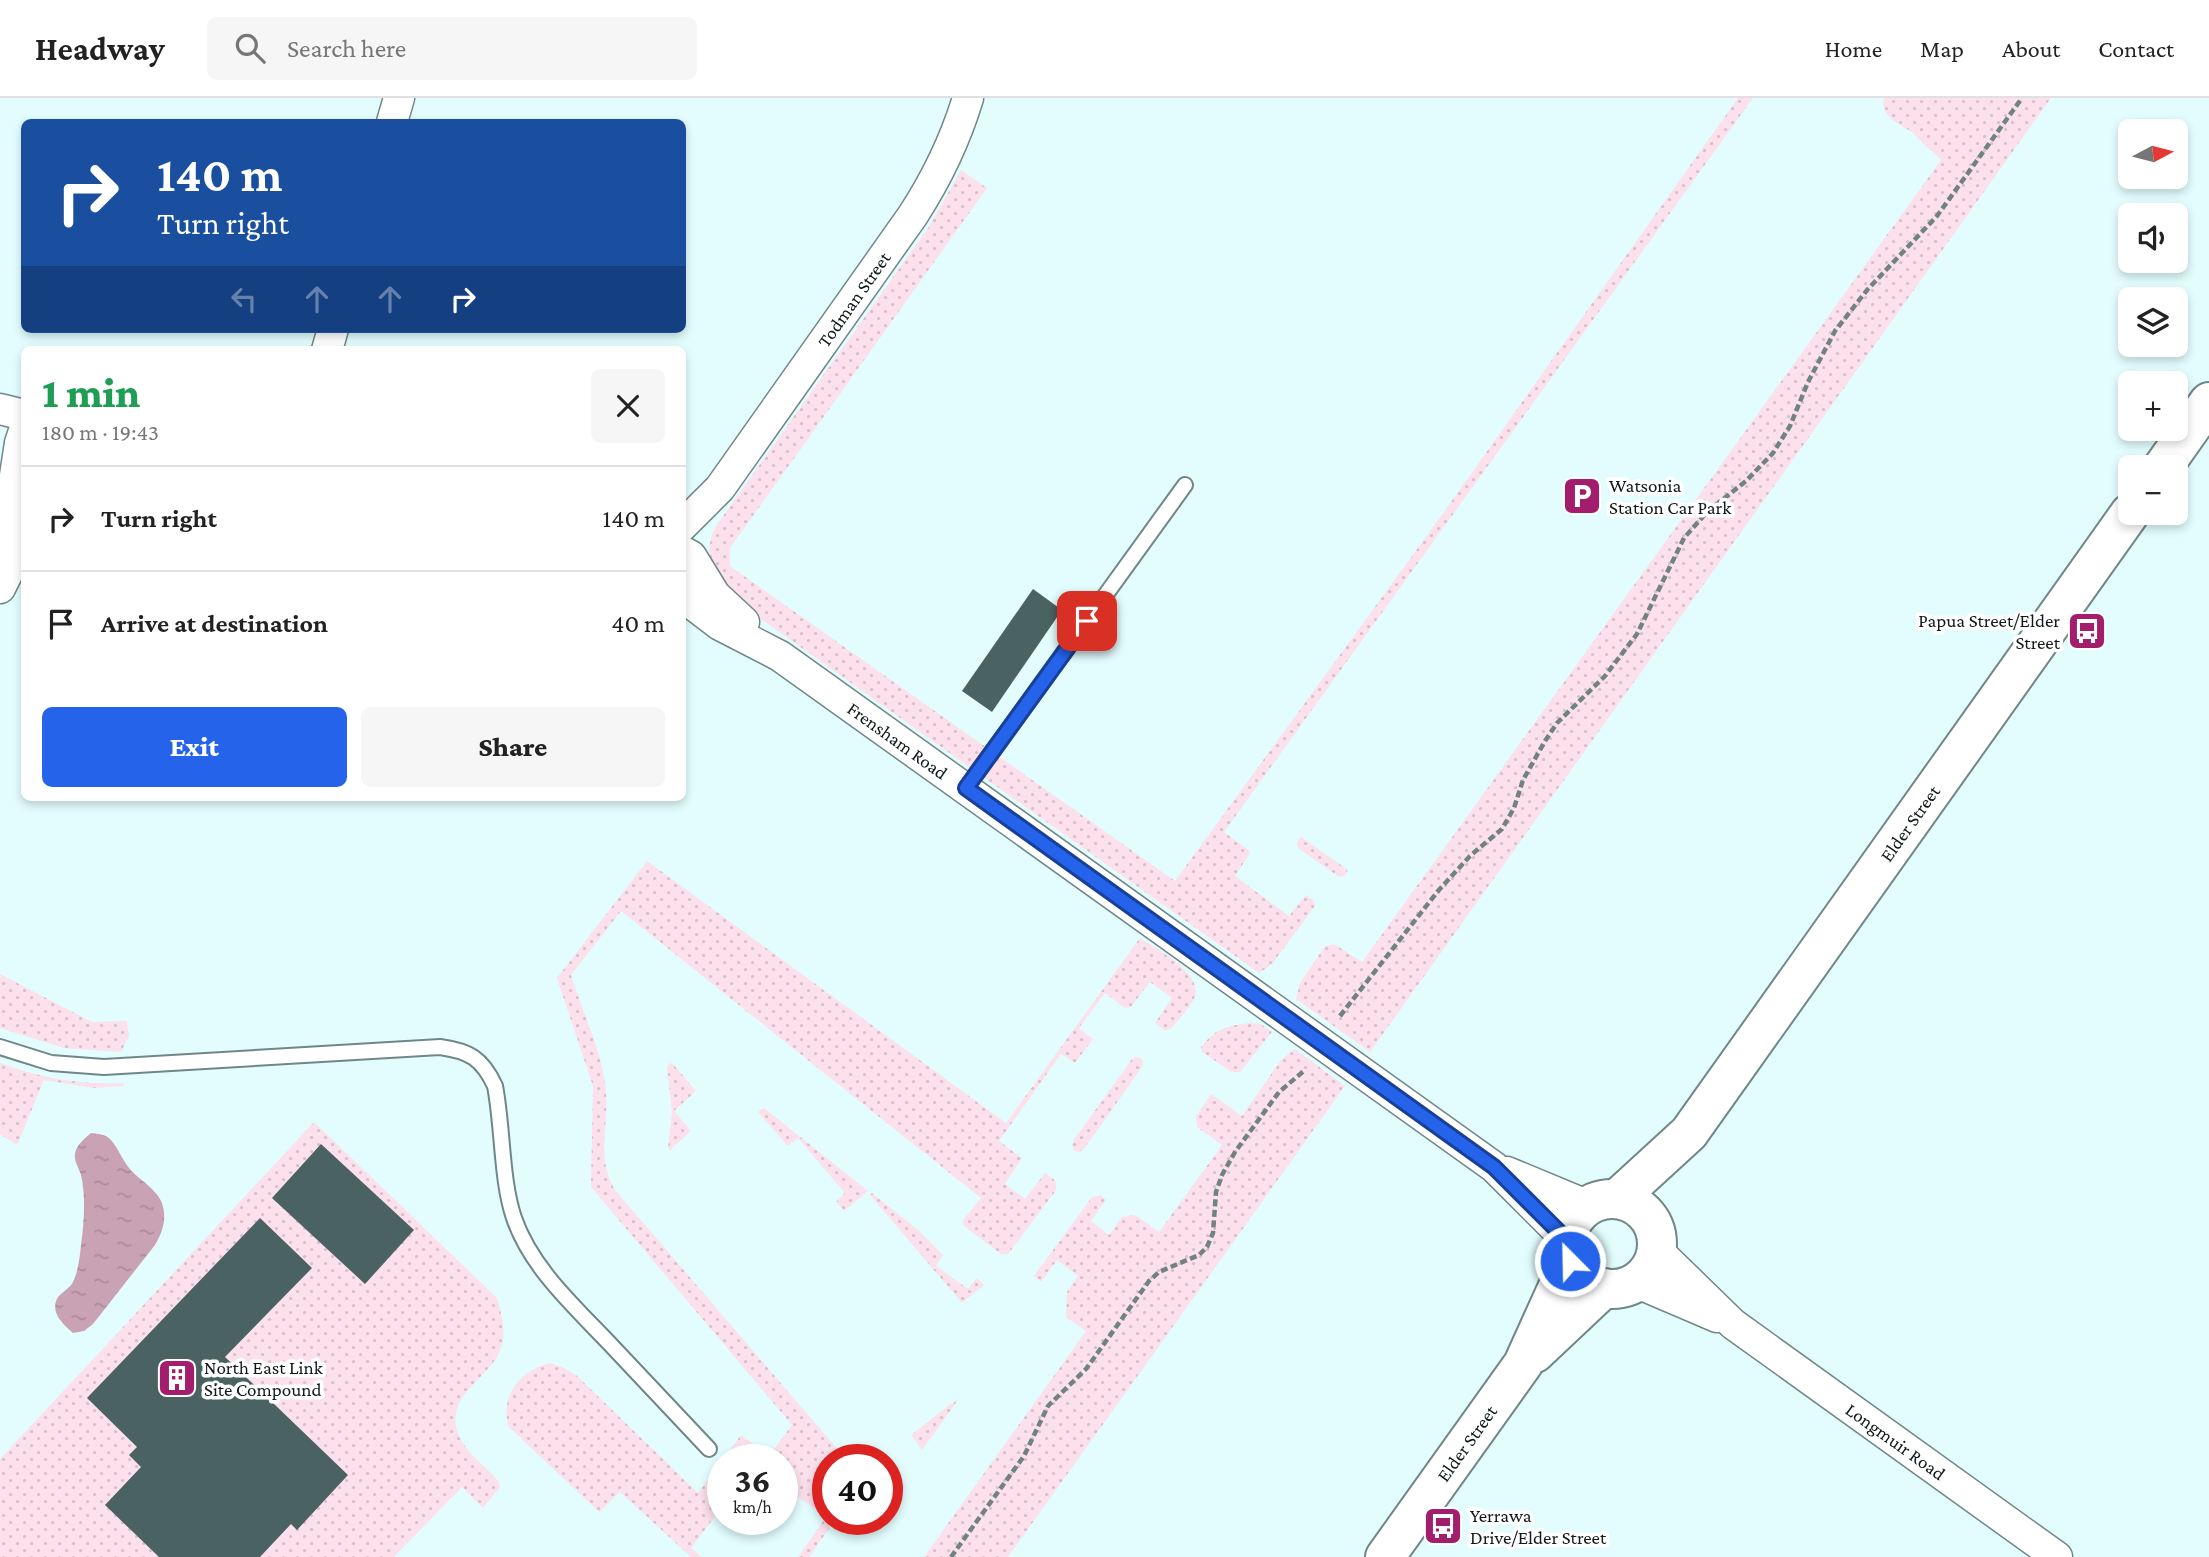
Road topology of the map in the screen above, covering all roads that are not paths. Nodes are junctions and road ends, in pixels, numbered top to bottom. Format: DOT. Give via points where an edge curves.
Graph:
graph roads {
  1 [pos="399,98"];
  2 [pos="968,98"];
  3 [pos="393,119"];
  4 [pos="2208,405"];
  5 [pos="0,409"];
  6 [pos="19,434"];
  7 [pos="2172,455"];
  8 [pos="1185,485"];
  9 [pos="720,488"];
  10 [pos="686,522"];
  11 [pos="2121,525"];
  12 [pos="21,537"];
  13 [pos="686,554"];
  14 [pos="0,555"];
  15 [pos="686,557"];
  16 [pos="0,588"];
  17 [pos="686,594"];
  18 [pos="779,656"];
  19 [pos="966,788"];
  20 [pos="0,1047"];
  21 [pos="1689,1133"];
  22 [pos="1494,1167"];
  23 [pos="1603,1203"];
  24 [pos="1653,1235"];
  25 [pos="1569,1250"];
  26 [pos="1620,1285"];
  27 [pos="1733,1324"];
  28 [pos="1523,1364"];
  29 [pos="707,1447"];
  30 [pos="1385,1557"];
  31 [pos="2057,1557"];
  1 -- 3 [label="street"];
  2 -- 9 [label="street, Todman Street" via="937,178 914,215"];
  4 -- 7 [label="street"];
  5 -- 6 [label="street"];
  6 -- 14 [label="street"];
  8 -- 19 [label="lane"];
  9 -- 10 [label="street, Todman Street"];
  9 -- 13 [label="street, Todman Street"];
  11 -- 21 [label="street, Elder Street"];
  12 -- 16 [label="street"];
  15 -- 18 [label="street, Frensham Road" via="715,595"];
  17 -- 18 [label="street, Frensham Road" via="720,625"];
  18 -- 19 [label="street, Frensham Road"];
  19 -- 22 [label="street, Frensham Road"];
  20 -- 29 [label="lane" via="51,1063 104,1068 439,1046 474,1057 495,1086 509,1193 523,1238 564,1296"];
  21 -- 23 [label="street, Elder Street"];
  21 -- 24 [label="street, Elder Street"];
  22 -- 23 [label="street, Frensham Road"];
  22 -- 25 [label="street, Frensham Road"];
  23 -- 24 [label="street" via="1630,1203 1642,1210"];
  23 -- 25 [label="street" via="1578,1214 1571,1227"];
  24 -- 26 [label="street" via="1653,1262 1646,1273"];
  24 -- 27 [label="street, Longmuir Road"];
  25 -- 26 [label="street" via="1578,1274 1590,1284"];
  25 -- 28 [label="street, Elder Street"];
  26 -- 27 [label="street, Longmuir Road"];
  26 -- 28 [label="street, Elder Street"];
  27 -- 31 [label="street, Longmuir Road"];
  28 -- 30 [label="street, Elder Street"];
}
